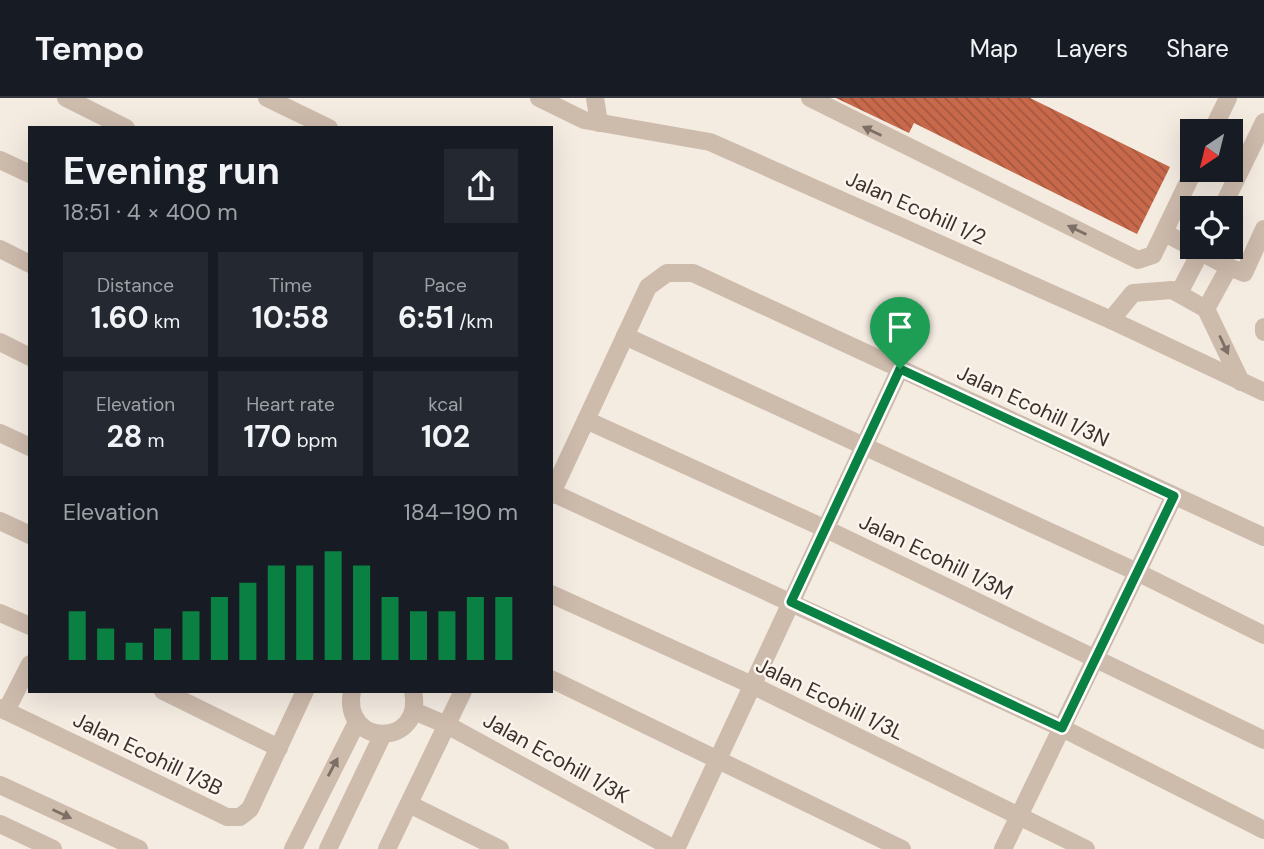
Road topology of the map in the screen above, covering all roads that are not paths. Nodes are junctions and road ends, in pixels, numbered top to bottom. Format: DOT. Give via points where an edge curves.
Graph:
graph roads {
  1 [pos="66,98"];
  2 [pos="267,98"];
  3 [pos="539,98"];
  4 [pos="595,98"];
  5 [pos="810,98"];
  6 [pos="1228,98"];
  7 [pos="294,111"];
  8 [pos="1218,119"];
  9 [pos="599,122"];
  10 [pos="1264,122"];
  11 [pos="122,126"];
  12 [pos="286,126"];
  13 [pos="325,126"];
  14 [pos="0,160"];
  15 [pos="28,173"];
  16 [pos="1188,182"];
  17 [pos="1228,196"];
  18 [pos="1264,229"];
  19 [pos="1165,233"];
  20 [pos="1180,239"];
  21 [pos="0,249"];
  22 [pos="1197,259"];
  23 [pos="1217,259"];
  24 [pos="28,263"];
  25 [pos="1229,267"];
  26 [pos="1179,293"];
  27 [pos="1206,309"];
  28 [pos="1111,320"];
  29 [pos="625,336"];
  30 [pos="0,342"];
  31 [pos="28,356"];
  32 [pos="900,369"];
  33 [pos="1241,382"];
  34 [pos="1264,392"];
  35 [pos="586,420"];
  36 [pos="0,433"];
  37 [pos="864,445"];
  38 [pos="28,446"];
  39 [pos="553,492"];
  40 [pos="553,494"];
  41 [pos="1174,496"];
  42 [pos="0,521"];
  43 [pos="826,529"];
  44 [pos="28,534"];
  45 [pos="1264,537"];
  46 [pos="1137,572"];
  47 [pos="553,595"];
  48 [pos="791,602"];
  49 [pos="0,613"];
  50 [pos="28,625"];
  51 [pos="1264,635"];
  52 [pos="1095,659"];
  53 [pos="28,667"];
  54 [pos="553,680"];
  55 [pos="752,685"];
  56 [pos="167,693"];
  57 [pos="304,693"];
  58 [pos="352,693"];
  59 [pos="413,693"];
  60 [pos="462,693"];
  61 [pos="3,710"];
  62 [pos="414,711"];
  63 [pos="357,722"];
  64 [pos="449,726"];
  65 [pos="1062,728"];
  66 [pos="383,734"];
  67 [pos="1264,740"];
  68 [pos="279,748"];
  69 [pos="720,759"];
  70 [pos="0,785"];
  71 [pos="409,804"];
  72 [pos="1019,817"];
  73 [pos="0,824"];
  74 [pos="1264,830"];
  75 [pos="53,849"];
  76 [pos="139,849"];
  77 [pos="293,849"];
  78 [pos="328,849"];
  79 [pos="387,849"];
  80 [pos="500,849"];
  81 [pos="675,849"];
  82 [pos="902,849"];
  83 [pos="1003,849"];
  84 [pos="1086,849"];
  1 -- 11 [label="street"];
  2 -- 7 [label="street"];
  3 -- 9 [label="street, Jalan Ecohill 1/2" via="584,120"];
  4 -- 9 [label="street"];
  19 -- 5 [label="street, one-way" via="1153,255 1138,260"];
  6 -- 8 [label="street"];
  7 -- 12 [label="street"];
  7 -- 13 [label="street"];
  9 -- 28 [label="street, Jalan Ecohill 1/2" via="710,142"];
  10 -- 17 [label="street"];
  14 -- 15 [label="street"];
  16 -- 19 [label="street"];
  18 -- 25 [label="street" via="1244,273"];
  19 -- 20 [label="street"];
  21 -- 24 [label="street"];
  22 -- 26 [label="street"];
  23 -- 25 [label="street"];
  25 -- 27 [label="street"];
  26 -- 27 [label="street"];
  26 -- 28 [label="street" via="1133,293"];
  27 -- 33 [label="street, one-way"];
  28 -- 33 [label="street, Jalan Ecohill 1/2"];
  29 -- 32 [label="street, Jalan Ecohill 1/3N" via="648,287 667,272 693,273"];
  29 -- 35 [label="street"];
  29 -- 37 [label="street"];
  30 -- 31 [label="street"];
  32 -- 37 [label="street"];
  32 -- 41 [label="street, Jalan Ecohill 1/3N"];
  33 -- 34 [label="street, Jalan Ecohill 1/2"];
  35 -- 39 [label="street"];
  35 -- 43 [label="street, Jalan Ecohill 1/3M"];
  36 -- 38 [label="street"];
  37 -- 43 [label="street"];
  37 -- 46 [label="street"];
  40 -- 48 [label="street"];
  41 -- 45 [label="street, Jalan Ecohill 1/3N"];
  41 -- 46 [label="street"];
  42 -- 44 [label="street"];
  43 -- 48 [label="street"];
  43 -- 52 [label="street, Jalan Ecohill 1/3M"];
  46 -- 51 [label="street"];
  46 -- 52 [label="street"];
  47 -- 55 [label="street, Jalan Ecohill 1/3L"];
  48 -- 55 [label="street"];
  48 -- 65 [label="street"];
  49 -- 50 [label="street"];
  52 -- 65 [label="street"];
  52 -- 67 [label="street, Jalan Ecohill 1/3M"];
  53 -- 61 [label="street"];
  54 -- 69 [label="street"];
  55 -- 69 [label="street"];
  55 -- 72 [label="street, Jalan Ecohill 1/3L"];
  56 -- 68 [label="street"];
  57 -- 68 [label="street"];
  58 -- 63 [label="street"];
  59 -- 62 [label="street"];
  60 -- 64 [label="street"];
  61 -- 68 [label="street, Jalan Ecohill 1/3B" via="227,817 240,817 250,809"];
  62 -- 64 [label="street, Jalan Ecohill 1/3K"];
  62 -- 66 [label="street" via="402,728"];
  63 -- 66 [label="street"];
  77 -- 63 [label="street, one-way"];
  64 -- 71 [label="street"];
  64 -- 81 [label="street, Jalan Ecohill 1/3K"];
  65 -- 72 [label="street"];
  65 -- 74 [label="street"];
  66 -- 78 [label="street"];
  69 -- 81 [label="street"];
  69 -- 82 [label="street"];
  70 -- 76 [label="street, one-way"];
  71 -- 79 [label="street"];
  71 -- 80 [label="street"];
  72 -- 83 [label="street"];
  72 -- 84 [label="street, Jalan Ecohill 1/3L"];
  73 -- 75 [label="street"];
}
